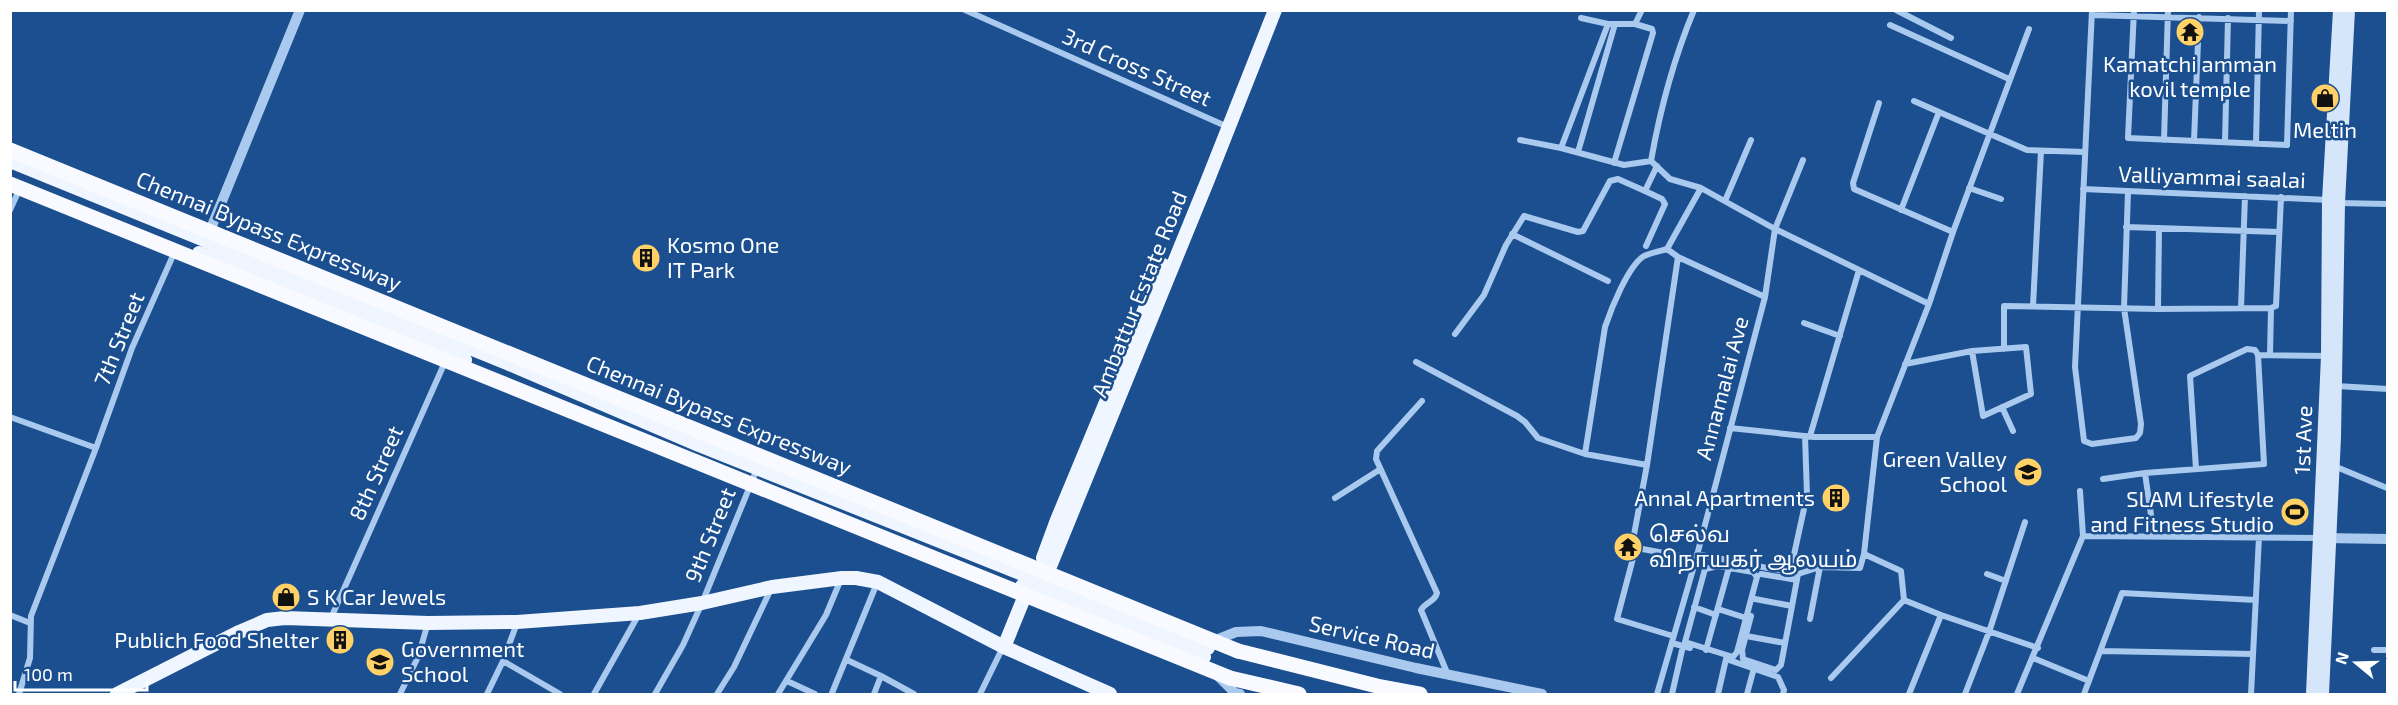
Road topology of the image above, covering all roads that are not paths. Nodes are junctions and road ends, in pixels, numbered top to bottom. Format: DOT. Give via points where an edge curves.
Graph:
graph roads {
  1 [pos="300,10"];
  2 [pos="965,10"];
  3 [pos="1267,10"];
  4 [pos="1275,10"];
  5 [pos="1642,10"];
  6 [pos="1694,10"];
  7 [pos="1896,10"];
  8 [pos="2259,10"];
  9 [pos="2291,10"];
  10 [pos="2339,10"];
  11 [pos="2349,10"];
  12 [pos="2092,13"];
  13 [pos="2134,13"];
  14 [pos="2168,13"];
  15 [pos="2199,17"];
  16 [pos="1581,18"];
  17 [pos="2228,18"];
  18 [pos="2260,20"];
  19 [pos="2291,21"];
  20 [pos="1611,24"];
  21 [pos="1635,24"];
  22 [pos="1890,25"];
  23 [pos="2029,29"];
  24 [pos="1951,38"];
  25 [pos="2342,56"];
  26 [pos="2009,79"];
  27 [pos="1914,101"];
  28 [pos="1879,103"];
  29 [pos="1939,112"];
  30 [pos="1226,126"];
  31 [pos="1988,134"];
  32 [pos="1520,140"];
  33 [pos="1751,140"];
  34 [pos="2164,140"];
  35 [pos="2194,141"];
  36 [pos="2225,142"];
  37 [pos="2256,144"];
  38 [pos="1561,148"];
  39 [pos="10,150"];
  40 [pos="1578,152"];
  41 [pos="2041,152"];
  42 [pos="2085,152"];
  43 [pos="1803,160"];
  44 [pos="10,161"];
  45 [pos="1614,163"];
  46 [pos="1654,164"];
  47 [pos="15,181"];
  48 [pos="1701,188"];
  49 [pos="1969,188"];
  50 [pos="2084,189"];
  51 [pos="1645,191"];
  52 [pos="2128,192"];
  53 [pos="2245,196"];
  54 [pos="2281,197"];
  55 [pos="2001,199"];
  56 [pos="1725,201"];
  57 [pos="2334,202"];
  58 [pos="2388,204"];
  59 [pos="10,210"];
  60 [pos="1901,210"];
  61 [pos="2126,227"];
  62 [pos="2159,228"];
  63 [pos="1775,229"];
  64 [pos="1953,232"];
  65 [pos="2244,232"];
  66 [pos="2279,232"];
  67 [pos="1512,234"];
  68 [pos="178,245"];
  69 [pos="1646,246"];
  70 [pos="203,247"];
  71 [pos="1667,249"];
  72 [pos="1678,257"];
  73 [pos="1859,270"];
  74 [pos="1608,281"];
  75 [pos="1765,297"];
  76 [pos="2333,298"];
  77 [pos="1929,304"];
  78 [pos="2033,306"];
  79 [pos="2077,306"];
  80 [pos="2124,308"];
  81 [pos="2241,308"];
  82 [pos="2271,308"];
  83 [pos="2158,309"];
  84 [pos="1804,323"];
  85 [pos="1455,334"];
  86 [pos="1840,336"];
  87 [pos="451,348"];
  88 [pos="2004,349"];
  89 [pos="1972,351"];
  90 [pos="2258,355"];
  91 [pos="2270,355"];
  92 [pos="2327,356"];
  93 [pos="1416,362"];
  94 [pos="1905,364"];
  95 [pos="2331,386"];
  96 [pos="2388,389"];
  97 [pos="1422,401"];
  98 [pos="2002,407"];
  99 [pos="10,417"];
  100 [pos="1730,428"];
  101 [pos="2013,430"];
  102 [pos="1808,436"];
  103 [pos="1877,436"];
  104 [pos="96,448"];
  105 [pos="1586,454"];
  106 [pos="1647,465"];
  107 [pos="2334,466"];
  108 [pos="2196,469"];
  109 [pos="1379,470"];
  110 [pos="2145,473"];
  111 [pos="755,474"];
  112 [pos="2103,479"];
  113 [pos="2387,488"];
  114 [pos="2080,490"];
  115 [pos="1335,498"];
  116 [pos="2025,522"];
  117 [pos="2083,536"];
  118 [pos="2154,536"];
  119 [pos="2259,537"];
  120 [pos="2326,538"];
  121 [pos="2388,539"];
  122 [pos="1635,547"];
  123 [pos="1864,554"];
  124 [pos="1697,557"];
  125 [pos="1730,565"];
  126 [pos="1820,567"];
  127 [pos="1762,571"];
  128 [pos="1790,573"];
  129 [pos="1987,574"];
  130 [pos="1798,577"];
  131 [pos="842,578"];
  132 [pos="2006,581"];
  133 [pos="878,582"];
  134 [pos="1035,586"];
  135 [pos="772,587"];
  136 [pos="1755,599"];
  137 [pos="1904,600"];
  138 [pos="2256,600"];
  139 [pos="702,603"];
  140 [pos="1792,606"];
  141 [pos="1694,608"];
  142 [pos="1717,612"];
  143 [pos="640,613"];
  144 [pos="10,615"];
  145 [pos="1941,615"];
  146 [pos="331,618"];
  147 [pos="1746,618"];
  148 [pos="1810,620"];
  149 [pos="517,622"];
  150 [pos="30,623"];
  151 [pos="428,623"];
  152 [pos="1989,632"];
  153 [pos="1746,636"];
  154 [pos="1673,639"];
  155 [pos="1785,643"];
  156 [pos="1683,646"];
  157 [pos="1004,647"];
  158 [pos="2038,648"];
  159 [pos="1707,650"];
  160 [pos="2373,650"];
  161 [pos="2388,650"];
  162 [pos="2102,651"];
  163 [pos="1206,653"];
  164 [pos="2253,654"];
  165 [pos="2033,658"];
  166 [pos="1726,659"];
  167 [pos="847,660"];
  168 [pos="503,661"];
  169 [pos="1754,668"];
  170 [pos="1448,675"];
  171 [pos="881,676"];
  172 [pos="1831,678"];
  173 [pos="787,681"];
  174 [pos="2089,681"];
  175 [pos="550,692"];
  176 [pos="832,693"];
  177 [pos="19,694"];
  178 [pos="117,694"];
  179 [pos="400,694"];
  180 [pos="487,694"];
  181 [pos="560,694"];
  182 [pos="594,694"];
  183 [pos="655,694"];
  184 [pos="717,694"];
  185 [pos="778,694"];
  186 [pos="815,694"];
  187 [pos="874,694"];
  188 [pos="914,694"];
  189 [pos="980,694"];
  190 [pos="1110,694"];
  191 [pos="1240,694"];
  192 [pos="1299,694"];
  193 [pos="1420,694"];
  194 [pos="1542,694"];
  195 [pos="1657,694"];
  196 [pos="1672,694"];
  197 [pos="1718,694"];
  198 [pos="1746,694"];
  199 [pos="1783,694"];
  200 [pos="1909,694"];
  201 [pos="1965,694"];
  202 [pos="2017,694"];
  203 [pos="2084,694"];
  204 [pos="2251,694"];
  205 [pos="2312,694"];
  206 [pos="2323,694"];
  1 -- 70 [label="street"];
  2 -- 30 [label="street, 3rd Cross Street"];
  3 -- 30 [label="main road, Ambattur Estate Road"];
  4 -- 30 [label="main road, Ambattur Estate Road"];
  5 -- 21 [label="street"];
  6 -- 46 [label="street" via="1680,42 1656,134"];
  7 -- 24 [label="street"];
  8 -- 18 [label="street"];
  9 -- 19 [label="street"];
  10 -- 25 [label="main road"];
  11 -- 25 [label="main road"];
  12 -- 13 [label="street"];
  12 -- 42 [label="street"];
  13 -- 14 [label="street"];
  13 -- 34 [label="street" via="2128,138"];
  14 -- 15 [label="street"];
  14 -- 34 [label="street"];
  15 -- 17 [label="street"];
  15 -- 35 [label="street"];
  16 -- 20 [label="street"];
  17 -- 18 [label="street"];
  17 -- 36 [label="street"];
  18 -- 19 [label="street"];
  18 -- 37 [label="street"];
  19 -- 37 [label="street" via="2287,145"];
  20 -- 21 [label="street"];
  20 -- 38 [label="street"];
  20 -- 40 [label="street"];
  21 -- 45 [label="street" via="1652,29 1653,33"];
  22 -- 26 [label="street"];
  23 -- 26 [label="street"];
  25 -- 57 [label="main road"];
  26 -- 31 [label="street"];
  27 -- 29 [label="street"];
  28 -- 60 [label="street" via="1852,186"];
  29 -- 31 [label="street"];
  29 -- 60 [label="street"];
  30 -- 134 [label="main road, Ambattur Estate Road"];
  31 -- 41 [label="street"];
  31 -- 49 [label="street"];
  32 -- 38 [label="street"];
  33 -- 56 [label="street"];
  34 -- 35 [label="street"];
  35 -- 36 [label="street"];
  36 -- 37 [label="street"];
  38 -- 40 [label="street"];
  39 -- 193 [label="highway, Chennai Bypass Expressway, bridge" via="1238,651"];
  40 -- 45 [label="street"];
  41 -- 42 [label="street"];
  41 -- 78 [label="street"];
  42 -- 50 [label="street"];
  43 -- 63 [label="street, Annamalai Ave"];
  44 -- 70 [label="main road"];
  45 -- 46 [label="street"];
  46 -- 48 [label="street" via="1670,179"];
  46 -- 51 [label="street"];
  47 -- 59 [label="street"];
  47 -- 68 [label="main road"];
  47 -- 192 [label="highway, bridge" via="1230,678"];
  48 -- 56 [label="street"];
  48 -- 71 [label="street"];
  49 -- 55 [label="street"];
  49 -- 64 [label="street"];
  50 -- 52 [label="street, Valliyammai saalai"];
  50 -- 79 [label="street"];
  51 -- 67 [label="street" via="1613,179 1583,231 1527,215"];
  51 -- 69 [label="street" via="1665,204"];
  52 -- 53 [label="street, Valliyammai saalai"];
  52 -- 61 [label="street"];
  53 -- 54 [label="street, Valliyammai saalai"];
  53 -- 65 [label="street"];
  54 -- 57 [label="street, Valliyammai saalai"];
  54 -- 66 [label="street"];
  56 -- 63 [label="street"];
  57 -- 58 [label="street, Valliyammai saalai"];
  57 -- 76 [label="main road"];
  60 -- 64 [label="street"];
  61 -- 62 [label="street"];
  61 -- 80 [label="street"];
  62 -- 65 [label="street"];
  62 -- 83 [label="street"];
  63 -- 73 [label="street"];
  63 -- 75 [label="street, Annamalai Ave"];
  64 -- 77 [label="street"];
  65 -- 66 [label="street"];
  65 -- 81 [label="street"];
  66 -- 82 [label="street" via="2277,300"];
  67 -- 74 [label="street"];
  67 -- 85 [label="street" via="1484,295"];
  68 -- 70 [label="main road"];
  68 -- 104 [label="street, 7th Street" via="132,348"];
  70 -- 87 [label="main road"];
  71 -- 72 [label="street"];
  71 -- 105 [label="street" via="1642,257 1611,310 1605,327"];
  72 -- 75 [label="street"];
  72 -- 106 [label="street"];
  73 -- 77 [label="street"];
  73 -- 86 [label="street"];
  75 -- 100 [label="street, Annamalai Ave"];
  76 -- 92 [label="main road, 1st Ave"];
  76 -- 95 [label="main road"];
  77 -- 94 [label="street"];
  78 -- 79 [label="street"];
  78 -- 88 [label="street" via="2004,306"];
  79 -- 80 [label="street"];
  79 -- 80 [label="street" via="2076,384 2084,441 2092,444 2136,438 2140,433"];
  80 -- 83 [label="street"];
  81 -- 82 [label="street"];
  81 -- 83 [label="street"];
  82 -- 91 [label="street"];
  84 -- 86 [label="street"];
  86 -- 102 [label="street"];
  87 -- 111 [label="main road"];
  87 -- 146 [label="street, 8th Street"];
  88 -- 89 [label="street"];
  88 -- 98 [label="street" via="2026,346 2031,394"];
  89 -- 94 [label="street"];
  89 -- 98 [label="street" via="1983,416"];
  90 -- 91 [label="street"];
  90 -- 108 [label="street" via="2247,349 2190,376"];
  90 -- 108 [label="street" via="2264,464"];
  91 -- 92 [label="street"];
  92 -- 95 [label="main road, 1st Ave"];
  93 -- 105 [label="street" via="1517,416 1538,438"];
  94 -- 103 [label="street"];
  95 -- 96 [label="street"];
  95 -- 107 [label="main road"];
  95 -- 120 [label="main road, 1st Ave"];
  97 -- 109 [label="street" via="1377,451"];
  98 -- 101 [label="street"];
  99 -- 104 [label="street"];
  100 -- 102 [label="street"];
  100 -- 124 [label="street, Annamalai Ave"];
  102 -- 103 [label="street"];
  102 -- 128 [label="street" via="1808,495"];
  103 -- 123 [label="street"];
  104 -- 150 [label="street, 7th Street"];
  105 -- 106 [label="street"];
  106 -- 122 [label="street"];
  107 -- 113 [label="street"];
  107 -- 120 [label="main road"];
  108 -- 110 [label="street"];
  109 -- 115 [label="street"];
  109 -- 170 [label="street" via="1437,593 1423,607 1422,614"];
  110 -- 112 [label="street"];
  110 -- 118 [label="street"];
  111 -- 134 [label="main road"];
  111 -- 139 [label="street, 9th Street"];
  114 -- 117 [label="street"];
  116 -- 132 [label="street"];
  117 -- 118 [label="street"];
  117 -- 158 [label="street"];
  118 -- 119 [label="street"];
  119 -- 120 [label="street"];
  119 -- 138 [label="street"];
  120 -- 121 [label="street"];
  120 -- 205 [label="main road, 1st Ave"];
  120 -- 206 [label="main road"];
  122 -- 124 [label="street"];
  122 -- 154 [label="street" via="1617,619"];
  123 -- 126 [label="street" via="1860,568"];
  123 -- 137 [label="street" via="1901,572"];
  124 -- 125 [label="street"];
  124 -- 154 [label="street, Annamalai Ave"];
  125 -- 127 [label="street"];
  125 -- 141 [label="street" via="1705,569"];
  125 -- 142 [label="street"];
  125 -- 147 [label="street" via="1756,575"];
  126 -- 130 [label="street"];
  126 -- 148 [label="street"];
  127 -- 128 [label="street"];
  127 -- 130 [label="street"];
  127 -- 136 [label="street"];
  128 -- 130 [label="street"];
  129 -- 132 [label="street"];
  130 -- 140 [label="street"];
  131 -- 133 [label="main road"];
  131 -- 135 [label="main road"];
  131 -- 173 [label="street" via="826,615"];
  132 -- 152 [label="street"];
  133 -- 157 [label="main road"];
  133 -- 167 [label="street"];
  134 -- 157 [label="main road, Ambattur Estate Road"];
  134 -- 163 [label="main road"];
  135 -- 139 [label="main road"];
  135 -- 184 [label="street"];
  136 -- 140 [label="street"];
  136 -- 153 [label="street"];
  137 -- 145 [label="street"];
  137 -- 172 [label="street"];
  138 -- 162 [label="street" via="2122,593"];
  138 -- 164 [label="street"];
  139 -- 143 [label="main road"];
  139 -- 183 [label="street, 9th Street"];
  140 -- 155 [label="street"];
  141 -- 142 [label="street"];
  141 -- 159 [label="street" via="1685,642"];
  142 -- 147 [label="street"];
  142 -- 159 [label="street"];
  143 -- 149 [label="main road"];
  143 -- 182 [label="street"];
  144 -- 150 [label="street"];
  145 -- 152 [label="street"];
  145 -- 200 [label="street"];
  146 -- 151 [label="main road"];
  146 -- 178 [label="main road" via="267,620"];
  147 -- 159 [label="street" via="1733,657"];
  149 -- 151 [label="main road"];
  149 -- 168 [label="street"];
  150 -- 177 [label="street, 7th Street" via="30,658"];
  151 -- 179 [label="street" via="418,657"];
  152 -- 158 [label="street"];
  152 -- 201 [label="street"];
  153 -- 155 [label="street"];
  153 -- 155 [label="street" via="1743,659 1776,670 1781,665"];
  154 -- 156 [label="street"];
  154 -- 195 [label="street, Annamalai Ave"];
  156 -- 166 [label="street"];
  156 -- 196 [label="street"];
  157 -- 189 [label="street"];
  157 -- 190 [label="main road"];
  158 -- 165 [label="street"];
  160 -- 161 [label="street"];
  162 -- 164 [label="street"];
  162 -- 174 [label="street"];
  163 -- 170 [label="street, Service Road" via="1212,640 1236,632 1261,630"];
  163 -- 191 [label="street" via="1216,675"];
  164 -- 204 [label="street"];
  165 -- 174 [label="street"];
  165 -- 202 [label="street"];
  166 -- 169 [label="street"];
  166 -- 197 [label="street"];
  167 -- 171 [label="street"];
  167 -- 176 [label="street"];
  168 -- 175 [label="street"];
  168 -- 180 [label="street"];
  169 -- 198 [label="street"];
  169 -- 199 [label="street" via="1778,677"];
  170 -- 194 [label="street, Service Road"];
  171 -- 187 [label="street"];
  171 -- 188 [label="street"];
  173 -- 185 [label="street"];
  173 -- 186 [label="street"];
  174 -- 203 [label="street"];
  175 -- 181 [label="street"];
}
